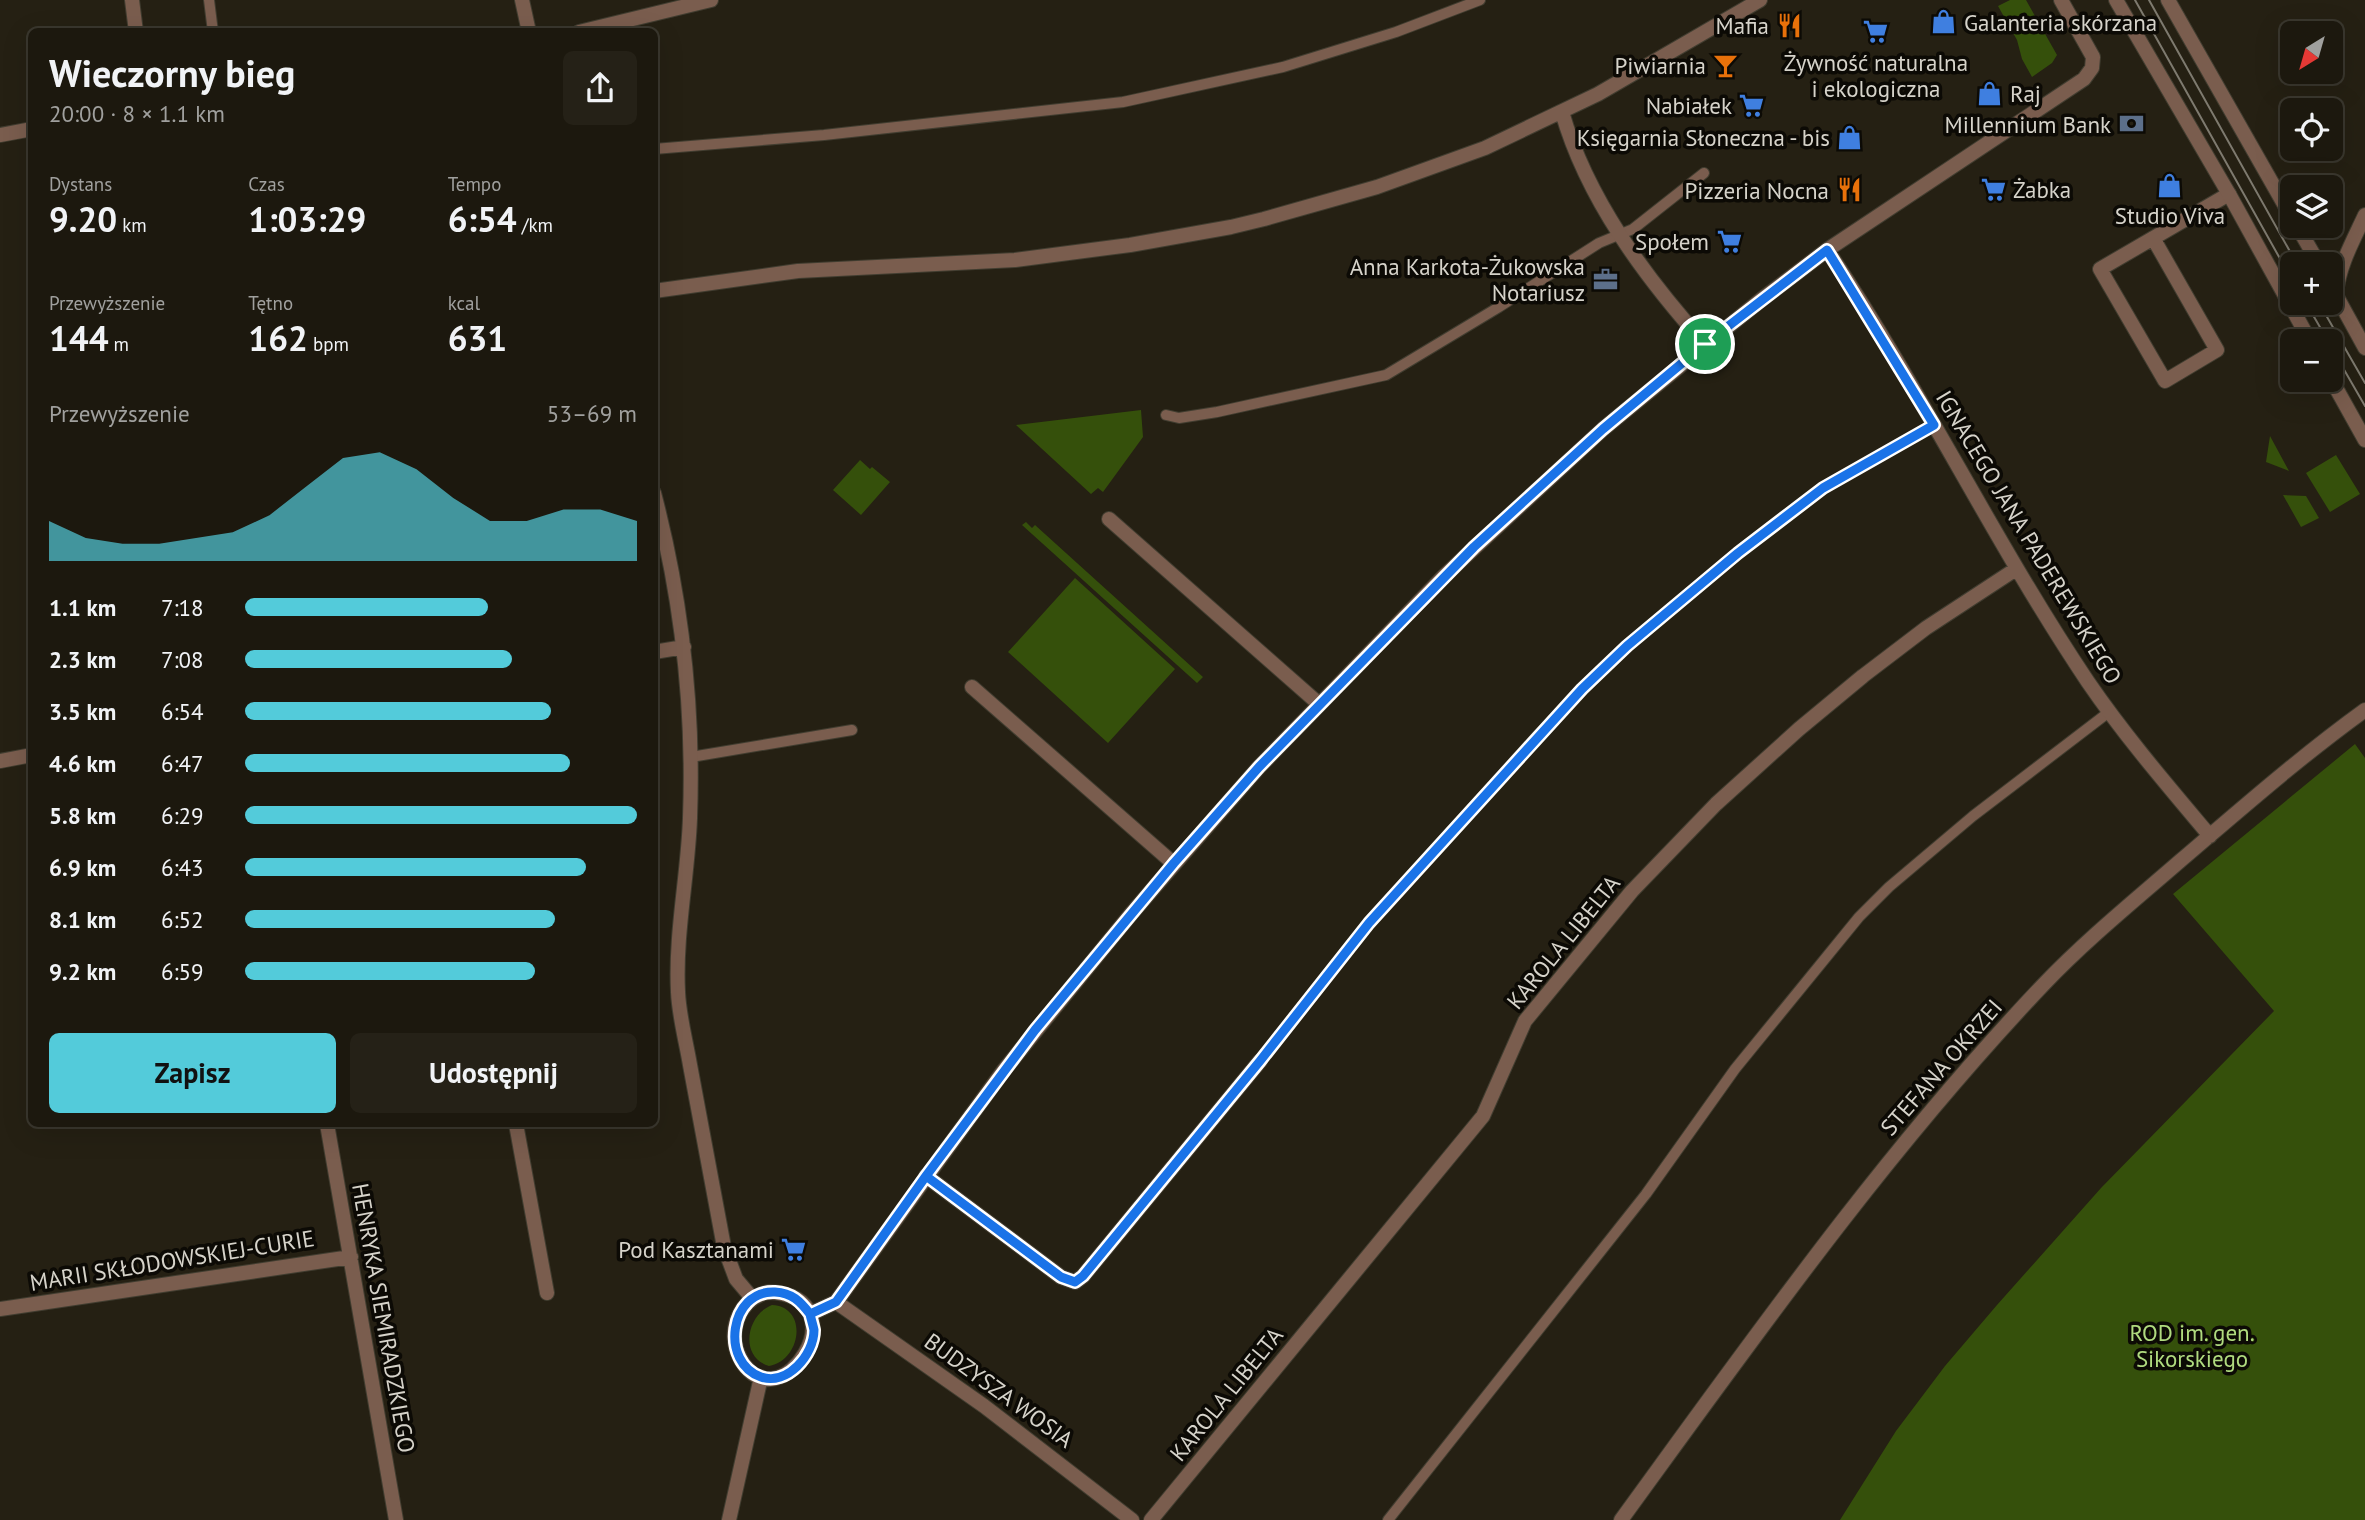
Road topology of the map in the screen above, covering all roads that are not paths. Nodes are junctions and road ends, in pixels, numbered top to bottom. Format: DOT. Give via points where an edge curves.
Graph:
graph roads {
  1 [pos="132,0"];
  2 [pos="209,0"];
  3 [pos="523,0"];
  4 [pos="711,0"];
  5 [pos="1480,0"];
  6 [pos="1760,0"];
  7 [pos="2061,0"];
  8 [pos="2116,0"];
  9 [pos="2168,0"];
  10 [pos="136,28"];
  11 [pos="213,28"];
  12 [pos="528,28"];
  13 [pos="596,28"];
  14 [pos="1562,112"];
  15 [pos="28,131"];
  16 [pos="0,135"];
  17 [pos="658,149"];
  18 [pos="1704,173"];
  19 [pos="2229,194"];
  20 [pos="2280,197"];
  21 [pos="2365,215"];
  22 [pos="1620,234"];
  23 [pos="2153,238"];
  24 [pos="1827,250"];
  25 [pos="2343,262"];
  26 [pos="658,290"];
  27 [pos="2343,308"];
  28 [pos="2303,329"];
  29 [pos="1705,344"];
  30 [pos="2365,348"];
  31 [pos="2338,392"];
  32 [pos="1166,415"];
  33 [pos="1934,425"];
  34 [pos="2365,440"];
  35 [pos="658,509"];
  36 [pos="1109,519"];
  37 [pos="2016,569"];
  38 [pos="684,647"];
  39 [pos="658,651"];
  40 [pos="972,687"];
  41 [pos="1319,704"];
  42 [pos="2365,710"];
  43 [pos="2109,712"];
  44 [pos="852,730"];
  45 [pos="28,756"];
  46 [pos="691,757"];
  47 [pos="0,761"];
  48 [pos="2210,836"];
  49 [pos="1174,863"];
  50 [pos="1260,1061"];
  51 [pos="328,1127"];
  52 [pos="517,1127"];
  53 [pos="926,1176"];
  54 [pos="351,1256"];
  55 [pos="547,1293"];
  56 [pos="752,1298"];
  57 [pos="836,1302"];
  58 [pos="0,1309"];
  59 [pos="810,1314"];
  60 [pos="761,1377"];
  61 [pos="396,1520"];
  62 [pos="729,1520"];
  63 [pos="1132,1520"];
  64 [pos="1151,1520"];
  65 [pos="1388,1520"];
  66 [pos="1621,1520"];
  1 -- 10 [label="street"];
  2 -- 11 [label="lane"];
  3 -- 12 [label="street"];
  4 -- 13 [label="street"];
  5 -- 17 [label="lane" via="1283,67 1123,103"];
  6 -- 14 [label="street"];
  7 -- 24 [label="street" via="2093,57 2084,79"];
  8 -- 19 [label="street"];
  9 -- 20 [label="street"];
  14 -- 22 [label="street" via="1569,138"];
  14 -- 26 [label="street" via="1409,177 1231,228 1015,260 799,271"];
  15 -- 16 [label="street"];
  18 -- 22 [label="lane" via="1633,229"];
  19 -- 23 [label="street"];
  19 -- 28 [label="street"];
  21 -- 25 [label="street"];
  22 -- 29 [label="street"];
  22 -- 32 [label="lane" via="1386,375 1217,412 1179,418"];
  23 -- 23 [label="street" via="2100,269 2165,381 2217,350"];
  24 -- 29 [label="street"];
  24 -- 33 [label="street, IGNACEGO JANA PADEREWSKIEGO"];
  27 -- 30 [label="street"];
  29 -- 41 [label="street" via="1474,547"];
  31 -- 34 [label="street"];
  33 -- 37 [label="street, IGNACEGO JANA PADEREWSKIEGO"];
  33 -- 50 [label="lane" via="1823,488 1627,646 1539,734 1369,923"];
  35 -- 38 [label="street"];
  36 -- 41 [label="street"];
  37 -- 43 [label="street, IGNACEGO JANA PADEREWSKIEGO"];
  37 -- 64 [label="street, KAROLA LIBELTA" via="1934,623 1827,705 1735,785 1641,882 1525,1021 1483,1116"];
  38 -- 39 [label="street"];
  38 -- 46 [label="street"];
  40 -- 49 [label="street"];
  41 -- 49 [label="street"];
  42 -- 48 [label="street, STEFANA OKRZEI"];
  43 -- 48 [label="street, IGNACEGO JANA PADEREWSKIEGO"];
  43 -- 65 [label="lane" via="1973,816 1859,917 1742,1060 1646,1194"];
  44 -- 46 [label="lane"];
  45 -- 47 [label="street"];
  46 -- 56 [label="street" via="678,996 724,1247 736,1279"];
  48 -- 66 [label="street, STEFANA OKRZEI" via="2066,962 1991,1042 1836,1227"];
  49 -- 53 [label="street" via="1035,1030"];
  50 -- 53 [label="street" via="1075,1282 1061,1277"];
  51 -- 54 [label="street, HENRYKA SIEMIRADZKIEGO"];
  52 -- 55 [label="street"];
  53 -- 57 [label="street"];
  54 -- 58 [label="street, MARII SKŁODOWSKIEJ-CURIE"];
  54 -- 61 [label="street, HENRYKA SIEMIRADZKIEGO"];
  56 -- 59 [label="street" via="769,1292 790,1295"];
  56 -- 60 [label="street" via="738,1314 735,1344 744,1364"];
  57 -- 59 [label="street"];
  57 -- 63 [label="street, BUDZYSZA WOSIA" via="994,1413"];
  59 -- 60 [label="street" via="814,1330 802,1359 788,1374"];
  60 -- 62 [label="street"];
}
